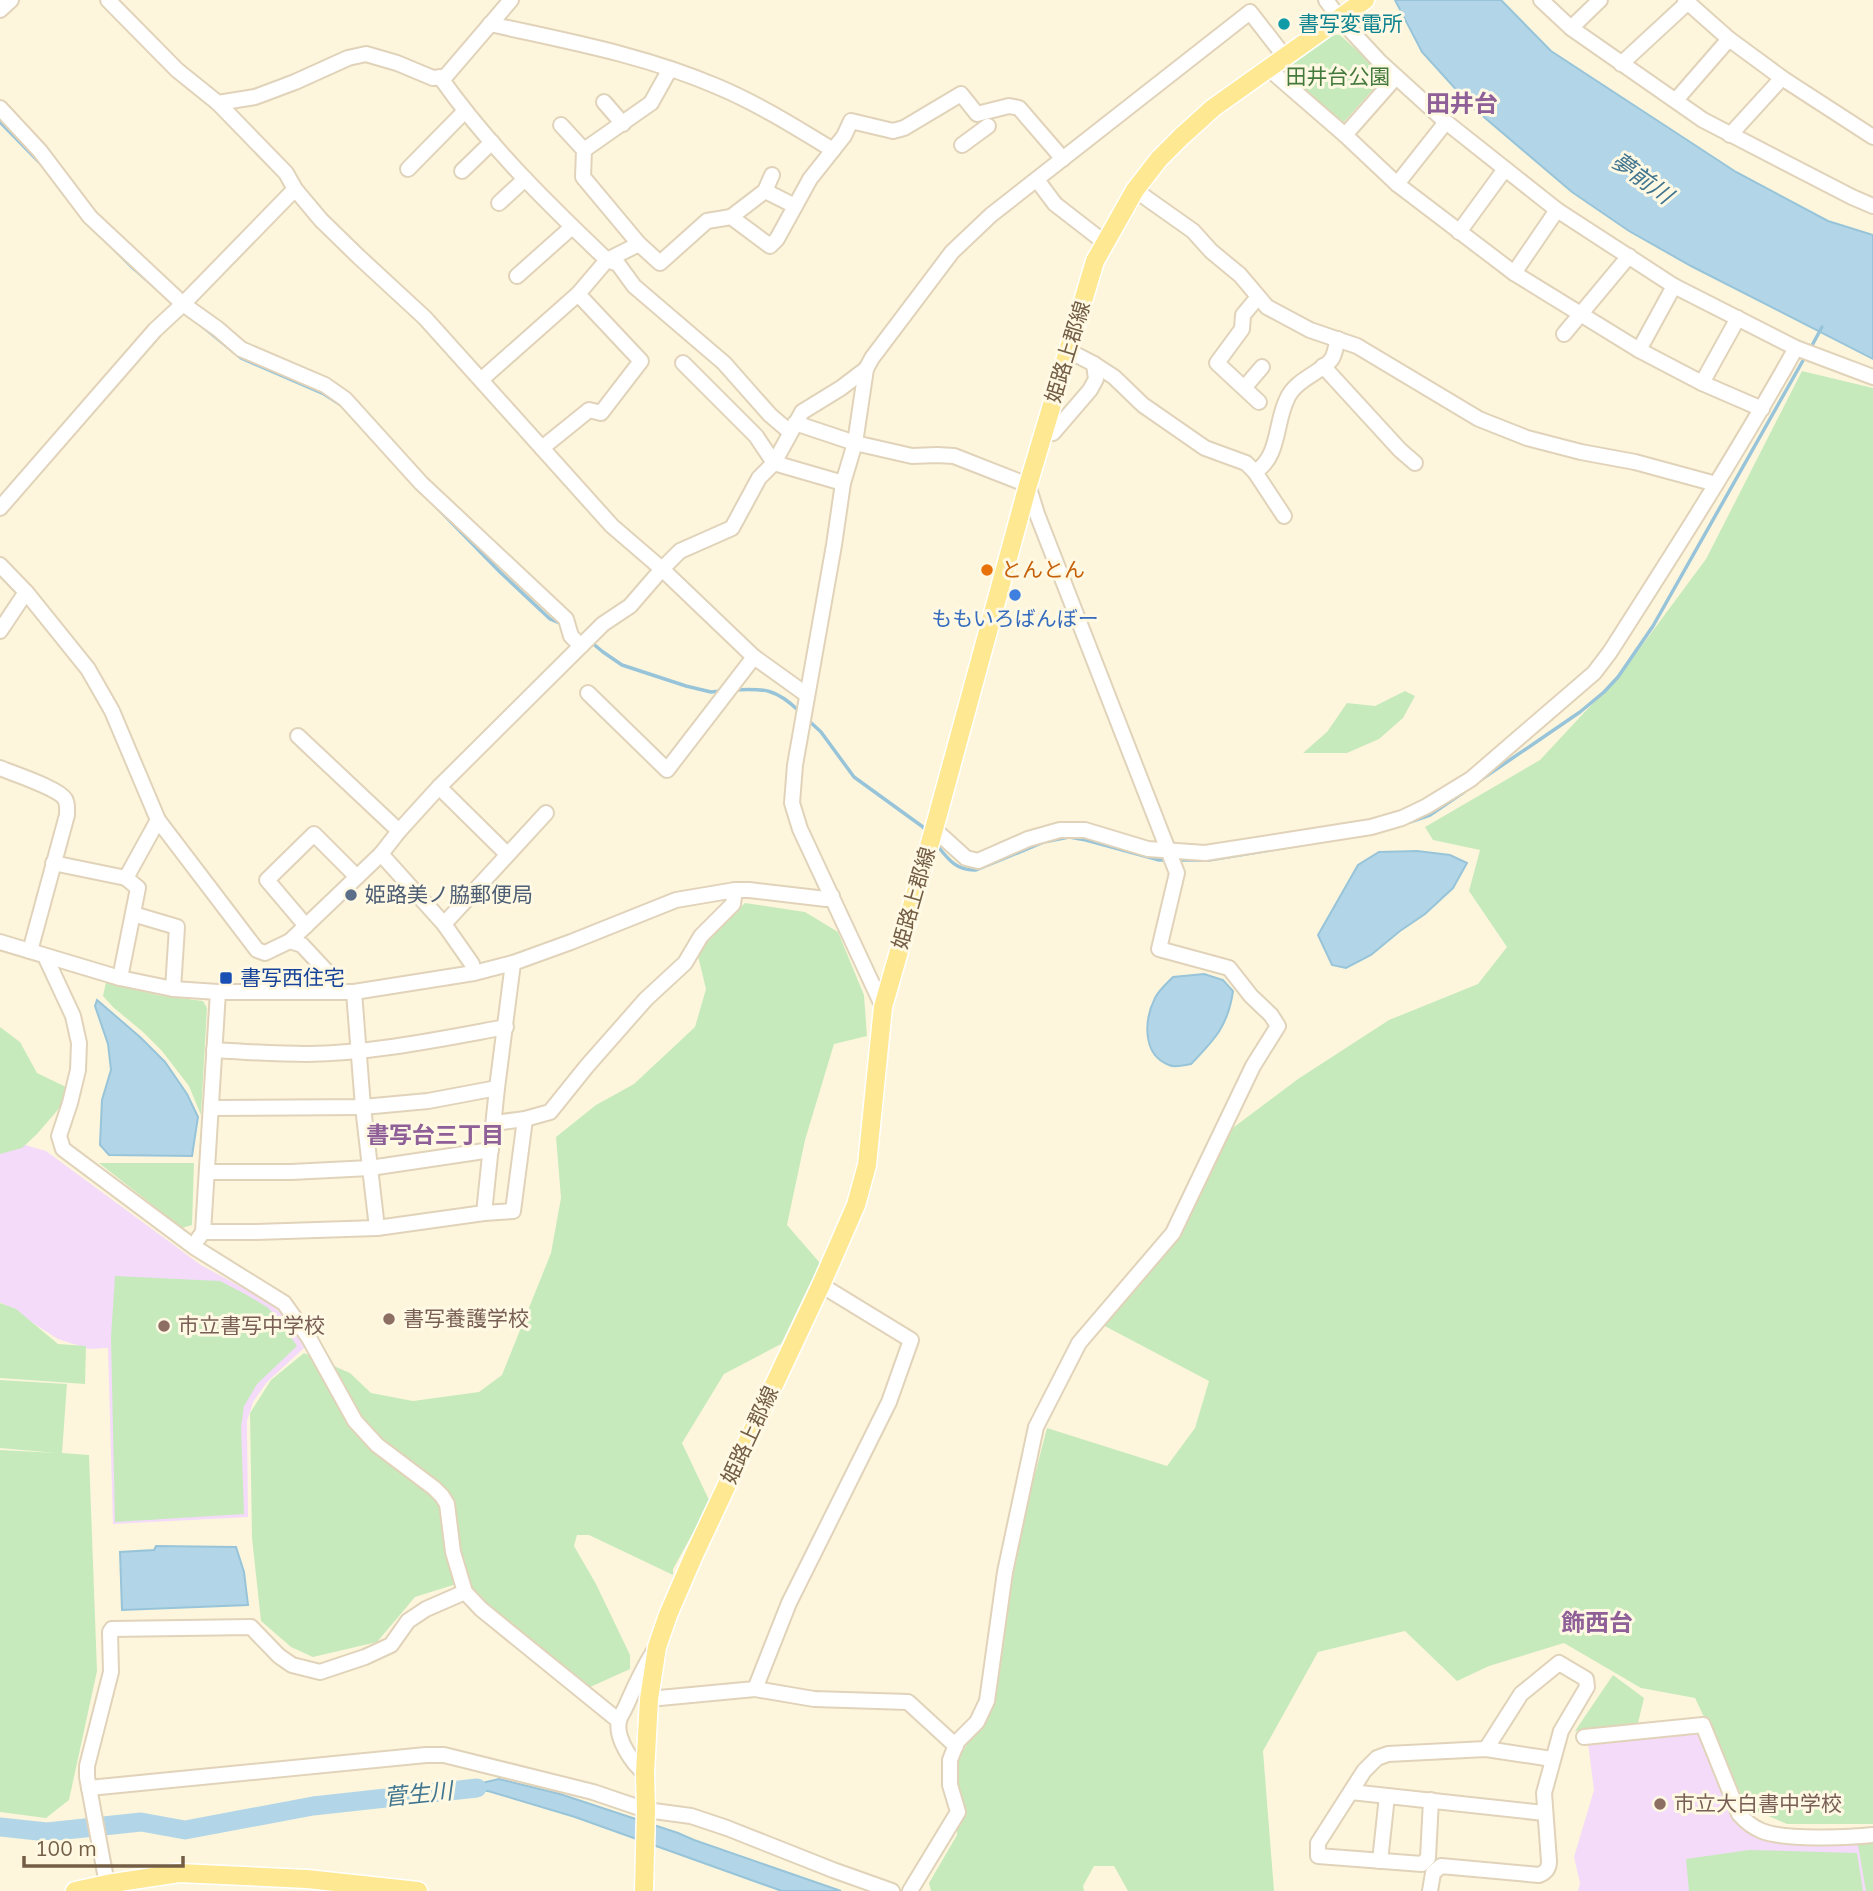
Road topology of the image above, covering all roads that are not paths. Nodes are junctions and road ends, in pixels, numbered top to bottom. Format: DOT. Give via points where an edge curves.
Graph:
graph roads {
  1 [pos="11,0"];
  2 [pos="108,0"];
  3 [pos="511,0"];
  4 [pos="1326,0"];
  5 [pos="1365,0"];
  6 [pos="1541,0"];
  7 [pos="1600,0"];
  8 [pos="1686,1"];
  9 [pos="0,10"];
  10 [pos="1340,19"];
  11 [pos="490,24"];
  12 [pos="1571,28"];
  13 [pos="1729,38"];
  14 [pos="1285,57"];
  15 [pos="1621,64"];
  16 [pos="670,69"];
  17 [pos="1269,69"];
  18 [pos="1396,76"];
  19 [pos="440,78"];
  20 [pos="1782,78"];
  21 [pos="1676,100"];
  22 [pos="604,102"];
  23 [pos="218,103"];
  24 [pos="0,108"];
  25 [pos="464,112"];
  26 [pos="1446,122"];
  27 [pos="623,124"];
  28 [pos="561,125"];
  29 [pos="988,126"];
  30 [pos="1345,135"];
  31 [pos="1730,135"];
  32 [pos="1873,137"];
  33 [pos="492,142"];
  34 [pos="962,145"];
  35 [pos="584,150"];
  36 [pos="833,150"];
  37 [pos="1063,159"];
  38 [pos="408,169"];
  39 [pos="1505,169"];
  40 [pos="462,171"];
  41 [pos="772,175"];
  42 [pos="525,179"];
  43 [pos="1037,180"];
  44 [pos="1397,184"];
  45 [pos="295,189"];
  46 [pos="1135,190"];
  47 [pos="765,191"];
  48 [pos="499,203"];
  49 [pos="795,206"];
  50 [pos="1873,206"];
  51 [pos="1556,210"];
  52 [pos="732,217"];
  53 [pos="572,227"];
  54 [pos="1459,232"];
  55 [pos="1104,242"];
  56 [pos="639,244"];
  57 [pos="1629,256"];
  58 [pos="607,260"];
  59 [pos="1514,273"];
  60 [pos="517,276"];
  61 [pos="1674,286"];
  62 [pos="578,293"];
  63 [pos="1258,297"];
  64 [pos="183,304"];
  65 [pos="1580,314"];
  66 [pos="1738,318"];
  67 [pos="1564,334"];
  68 [pos="1338,339"];
  69 [pos="1796,348"];
  70 [pos="1639,349"];
  71 [pos="1069,351"];
  72 [pos="683,363"];
  73 [pos="1094,363"];
  74 [pos="1323,366"];
  75 [pos="1262,367"];
  76 [pos="866,369"];
  77 [pos="1873,377"];
  78 [pos="482,380"];
  79 [pos="1702,383"];
  80 [pos="1244,388"];
  81 [pos="1259,402"];
  82 [pos="1762,409"];
  83 [pos="793,428"];
  84 [pos="1044,434"];
  85 [pos="855,443"];
  86 [pos="542,448"];
  87 [pos="774,463"];
  88 [pos="1415,463"];
  89 [pos="1255,472"];
  90 [pos="843,483"];
  91 [pos="1716,484"];
  92 [pos="1028,485"];
  93 [pos="0,508"];
  94 [pos="1284,516"];
  95 [pos="0,565"];
  96 [pos="662,569"];
  97 [pos="26,592"];
  98 [pos="0,631"];
  99 [pos="576,641"];
  100 [pos="754,657"];
  101 [pos="588,693"];
  102 [pos="807,695"];
  103 [pos="298,736"];
  104 [pos="0,768"];
  105 [pos="439,787"];
  106 [pos="546,813"];
  107 [pos="158,820"];
  108 [pos="934,829"];
  109 [pos="399,831"];
  110 [pos="1167,851"];
  111 [pos="381,854"];
  112 [pos="507,854"];
  113 [pos="53,863"];
  114 [pos="357,877"];
  115 [pos="126,878"];
  116 [pos="735,890"];
  117 [pos="832,897"];
  118 [pos="133,914"];
  119 [pos="444,924"];
  120 [pos="306,926"];
  121 [pos="290,941"];
  122 [pos="0,942"];
  123 [pos="30,951"];
  124 [pos="45,956"];
  125 [pos="513,963"];
  126 [pos="474,973"];
  127 [pos="120,978"];
  128 [pos="173,989"];
  129 [pos="218,992"];
  130 [pos="329,992"];
  131 [pos="354,992"];
  132 [pos="883,1007"];
  133 [pos="506,1027"];
  134 [pos="359,1050"];
  135 [pos="214,1051"];
  136 [pos="497,1088"];
  137 [pos="363,1107"];
  138 [pos="211,1108"];
  139 [pos="525,1119"];
  140 [pos="494,1124"];
  141 [pos="491,1150"];
  142 [pos="370,1168"];
  143 [pos="207,1172"];
  144 [pos="484,1213"];
  145 [pos="377,1228"];
  146 [pos="203,1232"];
  147 [pos="194,1247"];
  148 [pos="821,1284"];
  149 [pos="465,1591"];
  150 [pos="657,1647"];
  151 [pos="755,1689"];
  152 [pos="649,1699"];
  153 [pos="619,1721"];
  154 [pos="1584,1737"];
  155 [pos="956,1745"];
  156 [pos="1486,1749"];
  157 [pos="1552,1759"];
  158 [pos="645,1773"];
  159 [pos="89,1790"];
  160 [pos="1351,1792"];
  161 [pos="1387,1796"];
  162 [pos="1431,1800"];
  163 [pos="646,1813"];
  164 [pos="1544,1813"];
  165 [pos="1873,1835"];
  166 [pos="1380,1861"];
  167 [pos="112,1882"];
  168 [pos="308,1887"];
  169 [pos="408,1890"];
  170 [pos="75,1891"];
  171 [pos="644,1891"];
  172 [pos="892,1891"];
  173 [pos="910,1891"];
  174 [pos="1430,1891"];
  1 -- 9 [label="street"];
  2 -- 23 [label="street" via="177,70"];
  3 -- 11 [label="street"];
  4 -- 10 [label="street"];
  5 -- 10 [label="main road, 姫路上郡線"];
  6 -- 12 [label="street"];
  7 -- 12 [label="street"];
  8 -- 13 [label="street"];
  8 -- 15 [label="street"];
  10 -- 14 [label="main road, 姫路上郡線"];
  10 -- 18 [label="street"];
  11 -- 16 [label="street"];
  11 -- 19 [label="street"];
  12 -- 15 [label="street"];
  13 -- 20 [label="street"];
  13 -- 21 [label="street"];
  14 -- 17 [label="main road, 姫路上郡線"];
  14 -- 37 [label="street" via="1251,12"];
  15 -- 21 [label="street"];
  16 -- 27 [label="street" via="651,103"];
  16 -- 36 [label="street" via="717,86"];
  17 -- 30 [label="street"];
  17 -- 46 [label="main road, 姫路上郡線" via="1213,108 1159,159"];
  18 -- 26 [label="street"];
  18 -- 30 [label="street"];
  19 -- 23 [label="street" via="366,54 255,97"];
  19 -- 25 [label="street"];
  20 -- 31 [label="street"];
  20 -- 32 [label="street"];
  21 -- 31 [label="street"];
  22 -- 27 [label="street"];
  23 -- 45 [label="street" via="286,173"];
  24 -- 64 [label="street" via="90,217"];
  25 -- 33 [label="street"];
  25 -- 38 [label="street"];
  26 -- 39 [label="street"];
  26 -- 44 [label="street"];
  27 -- 35 [label="street"];
  28 -- 35 [label="street"];
  29 -- 34 [label="street"];
  30 -- 44 [label="street"];
  31 -- 50 [label="street"];
  33 -- 40 [label="street"];
  33 -- 42 [label="street"];
  35 -- 56 [label="street" via="583,177"];
  36 -- 37 [label="street" via="851,121 892,131 961,94 977,114 1019,108"];
  36 -- 49 [label="street"];
  37 -- 43 [label="street"];
  39 -- 51 [label="street"];
  39 -- 54 [label="street"];
  41 -- 47 [label="street"];
  42 -- 48 [label="street"];
  42 -- 53 [label="street"];
  43 -- 55 [label="street" via="1055,204"];
  43 -- 76 [label="street" via="990,215 952,252"];
  44 -- 54 [label="street"];
  45 -- 64 [label="street"];
  45 -- 78 [label="street"];
  46 -- 55 [label="main road, 姫路上郡線"];
  46 -- 63 [label="street" via="1193,231"];
  47 -- 49 [label="street"];
  47 -- 52 [label="street"];
  49 -- 52 [label="street" via="770,246"];
  51 -- 57 [label="street"];
  51 -- 59 [label="street"];
  52 -- 56 [label="street" via="708,221 660,263"];
  53 -- 58 [label="street"];
  53 -- 60 [label="street"];
  54 -- 59 [label="street"];
  55 -- 71 [label="main road, 姫路上郡線"];
  56 -- 58 [label="street"];
  57 -- 61 [label="street"];
  57 -- 65 [label="street"];
  58 -- 62 [label="street"];
  58 -- 83 [label="street" via="618,264 634,286 724,363 770,415"];
  59 -- 65 [label="street"];
  61 -- 66 [label="street"];
  61 -- 70 [label="street"];
  62 -- 78 [label="street"];
  62 -- 86 [label="street" via="641,361 601,413 589,410"];
  63 -- 68 [label="street" via="1267,307 1310,330"];
  63 -- 80 [label="street" via="1217,363"];
  64 -- 93 [label="street"];
  64 -- 99 [label="street" via="241,349 325,385 345,399 421,483 566,619"];
  65 -- 67 [label="street"];
  65 -- 70 [label="street"];
  66 -- 69 [label="street"];
  66 -- 79 [label="street"];
  68 -- 74 [label="street" via="1332,359"];
  68 -- 91 [label="street" via="1491,425"];
  69 -- 77 [label="street"];
  69 -- 82 [label="street"];
  70 -- 79 [label="street"];
  71 -- 73 [label="street"];
  71 -- 84 [label="main road, 姫路上郡線"];
  72 -- 87 [label="street" via="756,436"];
  73 -- 84 [label="street" via="1096,379 1090,390 1053,433"];
  73 -- 89 [label="street" via="1195,441 1246,463"];
  74 -- 88 [label="street" via="1395,454"];
  74 -- 89 [label="street" via="1287,397 1269,456"];
  75 -- 80 [label="street"];
  76 -- 83 [label="street" via="802,412"];
  76 -- 85 [label="street"];
  78 -- 86 [label="street"];
  79 -- 82 [label="street"];
  80 -- 81 [label="street"];
  82 -- 91 [label="street"];
  83 -- 85 [label="street"];
  83 -- 87 [label="street"];
  84 -- 92 [label="main road, 姫路上郡線"];
  85 -- 90 [label="street"];
  85 -- 92 [label="street" via="912,456 954,456"];
  86 -- 96 [label="street" via="612,526"];
  87 -- 90 [label="street"];
  87 -- 96 [label="street" via="759,478 732,528 680,551"];
  89 -- 94 [label="street"];
  90 -- 102 [label="street"];
  91 -- 110 [label="street" via="1594,673 1471,779 1427,806 1371,827 1205,853"];
  92 -- 108 [label="main road, 姫路上郡線"];
  92 -- 110 [label="street"];
  95 -- 97 [label="street"];
  96 -- 99 [label="street" via="630,606"];
  96 -- 100 [label="street"];
  97 -- 98 [label="street"];
  97 -- 107 [label="street" via="88,668 112,711"];
  99 -- 105 [label="street"];
  100 -- 101 [label="street" via="667,770"];
  100 -- 102 [label="street"];
  102 -- 117 [label="street" via="792,803"];
  103 -- 109 [label="street"];
  104 -- 113 [label="street" via="63,796 67,815"];
  105 -- 109 [label="street"];
  105 -- 112 [label="street"];
  106 -- 112 [label="street"];
  107 -- 115 [label="street"];
  107 -- 121 [label="street" via="257,950 265,953"];
  108 -- 110 [label="street" via="966,858 978,861 1060,830 1085,831"];
  108 -- 132 [label="main road, 姫路上郡線"];
  109 -- 111 [label="street"];
  110 -- 155 [label="street" via="1177,873 1159,949 1229,968 1278,1026 1253,1066 1174,1233 1079,1343 1036,1427 1005,1572 987,1701"];
  111 -- 114 [label="street"];
  111 -- 119 [label="street"];
  112 -- 119 [label="street"];
  113 -- 115 [label="street"];
  113 -- 123 [label="street"];
  114 -- 120 [label="street"];
  114 -- 120 [label="street" via="314,834 267,880"];
  115 -- 118 [label="street" via="138,888"];
  116 -- 117 [label="street"];
  116 -- 125 [label="street" via="676,900"];
  116 -- 139 [label="street" via="733,904 701,936 685,963 646,999 550,1112"];
  117 -- 132 [label="street"];
  118 -- 127 [label="street"];
  118 -- 128 [label="street" via="177,927"];
  119 -- 126 [label="street"];
  120 -- 121 [label="street"];
  121 -- 130 [label="street" via="302,946 330,975"];
  122 -- 123 [label="street"];
  123 -- 124 [label="street"];
  124 -- 127 [label="street"];
  124 -- 147 [label="street" via="73,1016 79,1043 71,1103 59,1136 63,1149"];
  125 -- 126 [label="street"];
  125 -- 133 [label="street"];
  126 -- 131 [label="street"];
  127 -- 128 [label="street"];
  128 -- 129 [label="street"];
  129 -- 130 [label="street"];
  129 -- 135 [label="street"];
  130 -- 131 [label="street"];
  131 -- 134 [label="street"];
  132 -- 148 [label="main road, 姫路上郡線" via="867,1165 856,1205"];
  133 -- 134 [label="street"];
  133 -- 136 [label="street"];
  134 -- 135 [label="street" via="307,1054"];
  134 -- 137 [label="street"];
  135 -- 138 [label="street"];
  136 -- 137 [label="street"];
  136 -- 140 [label="street"];
  137 -- 138 [label="street"];
  137 -- 142 [label="street"];
  138 -- 143 [label="street"];
  139 -- 140 [label="street"];
  139 -- 144 [label="street" via="513,1211"];
  140 -- 141 [label="street"];
  141 -- 142 [label="street"];
  141 -- 144 [label="street"];
  142 -- 143 [label="street"];
  142 -- 145 [label="street"];
  143 -- 146 [label="street"];
  144 -- 145 [label="street"];
  145 -- 146 [label="street"];
  146 -- 147 [label="street"];
  147 -- 149 [label="street" via="284,1303 355,1421 377,1445 442,1496"];
  148 -- 150 [label="main road, 姫路上郡線" via="694,1555"];
  148 -- 151 [label="street" via="911,1339 889,1402 789,1603"];
  149 -- 153 [label="street"];
  149 -- 159 [label="street" via="408,1621 391,1645 320,1672 292,1665 251,1627 112,1629 111,1672 87,1766"];
  150 -- 152 [label="main road, 姫路上郡線"];
  150 -- 153 [label="street"];
  151 -- 152 [label="street"];
  151 -- 155 [label="street" via="814,1699 908,1702"];
  152 -- 158 [label="main road, 姫路上郡線"];
  153 -- 158 [label="street" via="625,1748"];
  154 -- 165 [label="street" via="1703,1725 1739,1814 1749,1824 1765,1832 1802,1836"];
  155 -- 173 [label="street" via="950,1760 950,1785 958,1812"];
  156 -- 157 [label="street"];
  156 -- 157 [label="street" via="1521,1694 1559,1663 1586,1679 1587,1687 1561,1731"];
  156 -- 160 [label="street" via="1388,1754 1364,1771"];
  157 -- 164 [label="street"];
  158 -- 163 [label="main road, 姫路上郡線"];
  159 -- 163 [label="street" via="444,1755 593,1792"];
  159 -- 167 [label="street"];
  160 -- 161 [label="street"];
  160 -- 166 [label="street" via="1318,1843 1318,1856"];
  161 -- 162 [label="street"];
  161 -- 166 [label="street"];
  162 -- 164 [label="street"];
  162 -- 166 [label="street" via="1428,1858 1422,1864"];
  163 -- 171 [label="main road, 姫路上郡線"];
  163 -- 172 [label="street" via="691,1816"];
  164 -- 174 [label="street" via="1549,1861 1545,1873 1441,1866 1433,1873"];
  167 -- 168 [label="main road" via="179,1873"];
  167 -- 170 [label="main road"];
  168 -- 169 [label="main road"];
}
